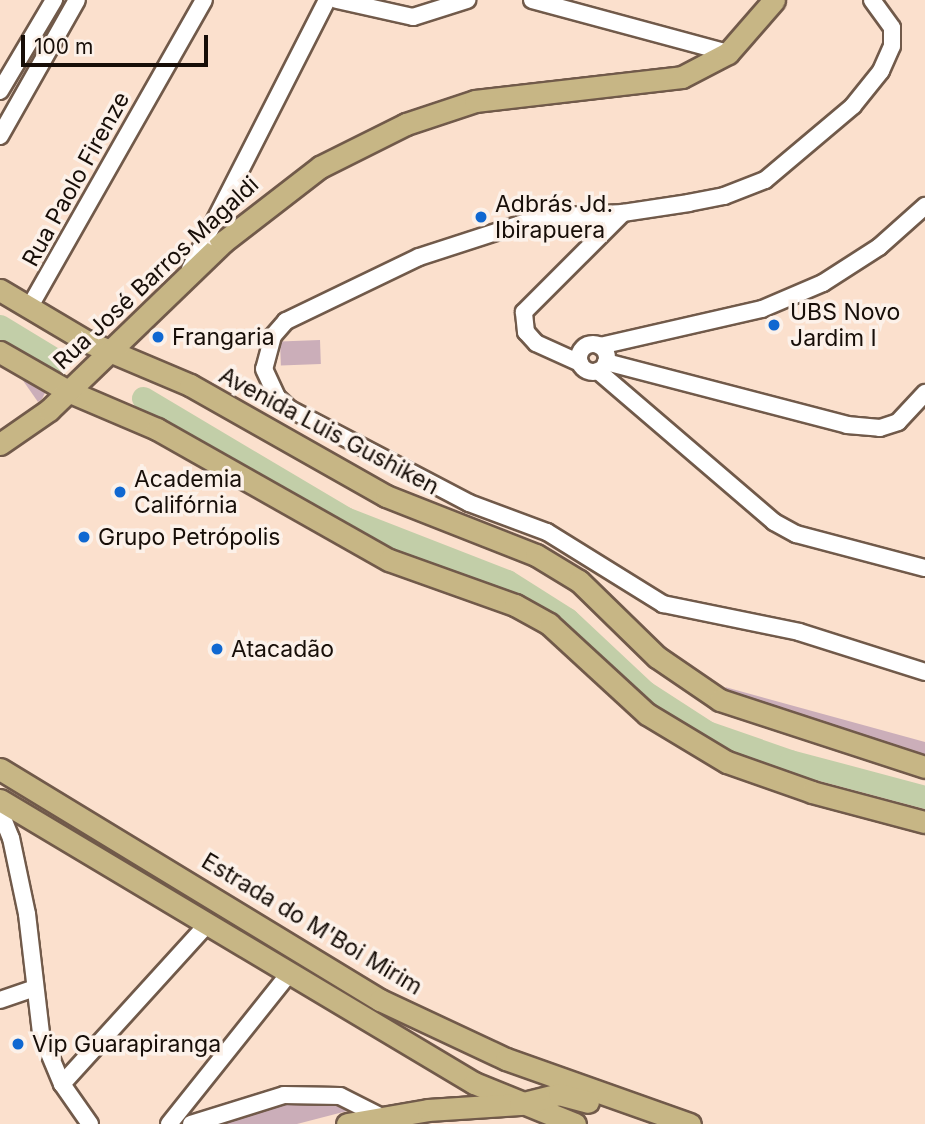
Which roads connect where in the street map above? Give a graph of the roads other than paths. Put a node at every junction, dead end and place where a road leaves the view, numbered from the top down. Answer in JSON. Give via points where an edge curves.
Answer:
{"nodes":[{"id":1,"x":54,"y":0,"type":"edge"},
{"id":2,"x":77,"y":0,"type":"edge"},
{"id":3,"x":204,"y":0,"type":"edge"},
{"id":4,"x":327,"y":0,"type":"edge"},
{"id":5,"x":337,"y":0,"type":"edge"},
{"id":6,"x":467,"y":0,"type":"edge"},
{"id":7,"x":532,"y":0,"type":"edge"},
{"id":8,"x":774,"y":0,"type":"edge"},
{"id":9,"x":872,"y":0,"type":"edge"},
{"id":10,"x":728,"y":53,"type":"junction"},
{"id":11,"x":0,"y":91,"type":"edge"},
{"id":12,"x":0,"y":136,"type":"edge"},
{"id":13,"x":925,"y":206,"type":"edge"},
{"id":14,"x":219,"y":211,"type":"junction"},
{"id":15,"x":622,"y":213,"type":"junction"},
{"id":16,"x":223,"y":242,"type":"junction"},
{"id":17,"x":189,"y":272,"type":"junction"},
{"id":18,"x":0,"y":290,"type":"edge"},
{"id":19,"x":29,"y":308,"type":"junction"},
{"id":20,"x":600,"y":346,"type":"junction"},
{"id":21,"x":106,"y":351,"type":"junction"},
{"id":22,"x":0,"y":352,"type":"edge"},
{"id":23,"x":581,"y":356,"type":"junction"},
{"id":24,"x":602,"y":367,"type":"junction"},
{"id":25,"x":68,"y":391,"type":"junction"},
{"id":26,"x":925,"y":393,"type":"edge"},
{"id":27,"x":0,"y":444,"type":"edge"},
{"id":28,"x":547,"y":532,"type":"junction"},
{"id":29,"x":536,"y":555,"type":"junction"},
{"id":30,"x":925,"y":568,"type":"edge"},
{"id":31,"x":925,"y":672,"type":"edge"},
{"id":32,"x":925,"y":767,"type":"edge"},
{"id":33,"x":0,"y":769,"type":"edge"},
{"id":34,"x":0,"y":800,"type":"edge"},
{"id":35,"x":0,"y":811,"type":"edge"},
{"id":36,"x":925,"y":822,"type":"edge"},
{"id":37,"x":206,"y":926,"type":"junction"},
{"id":38,"x":288,"y":975,"type":"junction"},
{"id":39,"x":35,"y":988,"type":"junction"},
{"id":40,"x":0,"y":1000,"type":"edge"},
{"id":41,"x":474,"y":1083,"type":"junction"},
{"id":42,"x":62,"y":1084,"type":"junction"},
{"id":43,"x":520,"y":1104,"type":"junction"},
{"id":44,"x":471,"y":1108,"type":"junction"},
{"id":45,"x":382,"y":1117,"type":"junction"},
{"id":46,"x":90,"y":1124,"type":"edge"},
{"id":47,"x":169,"y":1124,"type":"edge"},
{"id":48,"x":191,"y":1124,"type":"edge"},
{"id":49,"x":347,"y":1124,"type":"edge"},
{"id":50,"x":569,"y":1124,"type":"edge"},
{"id":51,"x":575,"y":1124,"type":"edge"},
{"id":52,"x":656,"y":1124,"type":"edge"},
{"id":53,"x":690,"y":1124,"type":"edge"}],
"edges":[{"from":1,"to":11,"type":"street"},
{"from":2,"to":12,"type":"street"},
{"from":3,"to":19,"type":"street","name":"Rua Paolo Firenze"},
{"from":4,"to":14,"type":"street"},
{"from":5,"to":6,"type":"street","via":[[413,17]]},
{"from":7,"to":10,"type":"street"},
{"from":8,"to":10,"type":"main road","name":"Rua José Barros Magaldi"},
{"from":9,"to":15,"type":"street","via":[[892,27],[892,46],[881,71],[821,136],[765,180],[724,196]]},
{"from":10,"to":16,"type":"main road","name":"Rua José Barros Magaldi","via":[[682,77],[506,94],[440,110],[320,166]]},
{"from":13,"to":20,"type":"street","via":[[879,247],[811,288],[762,309]]},
{"from":14,"to":16,"type":"street"},
{"from":14,"to":17,"type":"street"},
{"from":15,"to":23,"type":"street","via":[[524,312],[526,332],[543,347]]},
{"from":15,"to":28,"type":"street","via":[[542,217],[418,257],[286,321],[267,351],[267,378],[290,409],[469,503]]},
{"from":16,"to":17,"type":"main road","name":"Rua José Barros Magaldi"},
{"from":17,"to":21,"type":"main road","name":"Rua José Barros Magaldi"},
{"from":18,"to":19,"type":"main road","name":"Avenida Luis Gushiken"},
{"from":19,"to":21,"type":"main road","name":"Avenida Luis Gushiken"},
{"from":20,"to":23,"type":"street"},
{"from":20,"to":24,"type":"street"},
{"from":21,"to":25,"type":"main road","name":"Rua José Barros Magaldi"},
{"from":21,"to":29,"type":"main road","name":"Avenida Luis Gushiken","via":[[190,385],[386,496]]},
{"from":22,"to":25,"type":"main road"},
{"from":23,"to":24,"type":"street","via":[[584,369]]},
{"from":24,"to":26,"type":"street","via":[[628,369],[847,425],[880,428],[898,422]]},
{"from":24,"to":30,"type":"street","via":[[626,396],[774,522],[796,534]]},
{"from":25,"to":27,"type":"main road","name":"Rua José Barros Magaldi"},
{"from":25,"to":36,"type":"main road","via":[[157,429],[389,560],[515,604],[549,624],[647,714],[727,762],[812,792]]},
{"from":28,"to":29,"type":"street"},
{"from":28,"to":31,"type":"street","via":[[663,604],[799,632]]},
{"from":29,"to":32,"type":"main road","name":"Avenida Luis Gushiken","via":[[611,608],[657,657],[720,699]]},
{"from":33,"to":53,"type":"main road","name":"Estrada do M'Boi Mirim","via":[[380,1000],[506,1059]]},
{"from":34,"to":37,"type":"main road"},
{"from":35,"to":39,"type":"street","via":[[11,838],[27,914]]},
{"from":37,"to":38,"type":"main road"},
{"from":37,"to":42,"type":"street"},
{"from":38,"to":41,"type":"main road"},
{"from":38,"to":47,"type":"street"},
{"from":39,"to":40,"type":"street"},
{"from":39,"to":42,"type":"street","via":[[41,1034]]},
{"from":41,"to":43,"type":"main road"},
{"from":41,"to":44,"type":"main road"},
{"from":42,"to":46,"type":"street"},
{"from":43,"to":44,"type":"main road"},
{"from":43,"to":51,"type":"main road"},
{"from":43,"to":52,"type":"main road","via":[[559,1094]]},
{"from":44,"to":45,"type":"main road"},
{"from":44,"to":50,"type":"main road"},
{"from":45,"to":48,"type":"street","via":[[340,1096],[284,1095]]},
{"from":45,"to":49,"type":"main road"}]}
